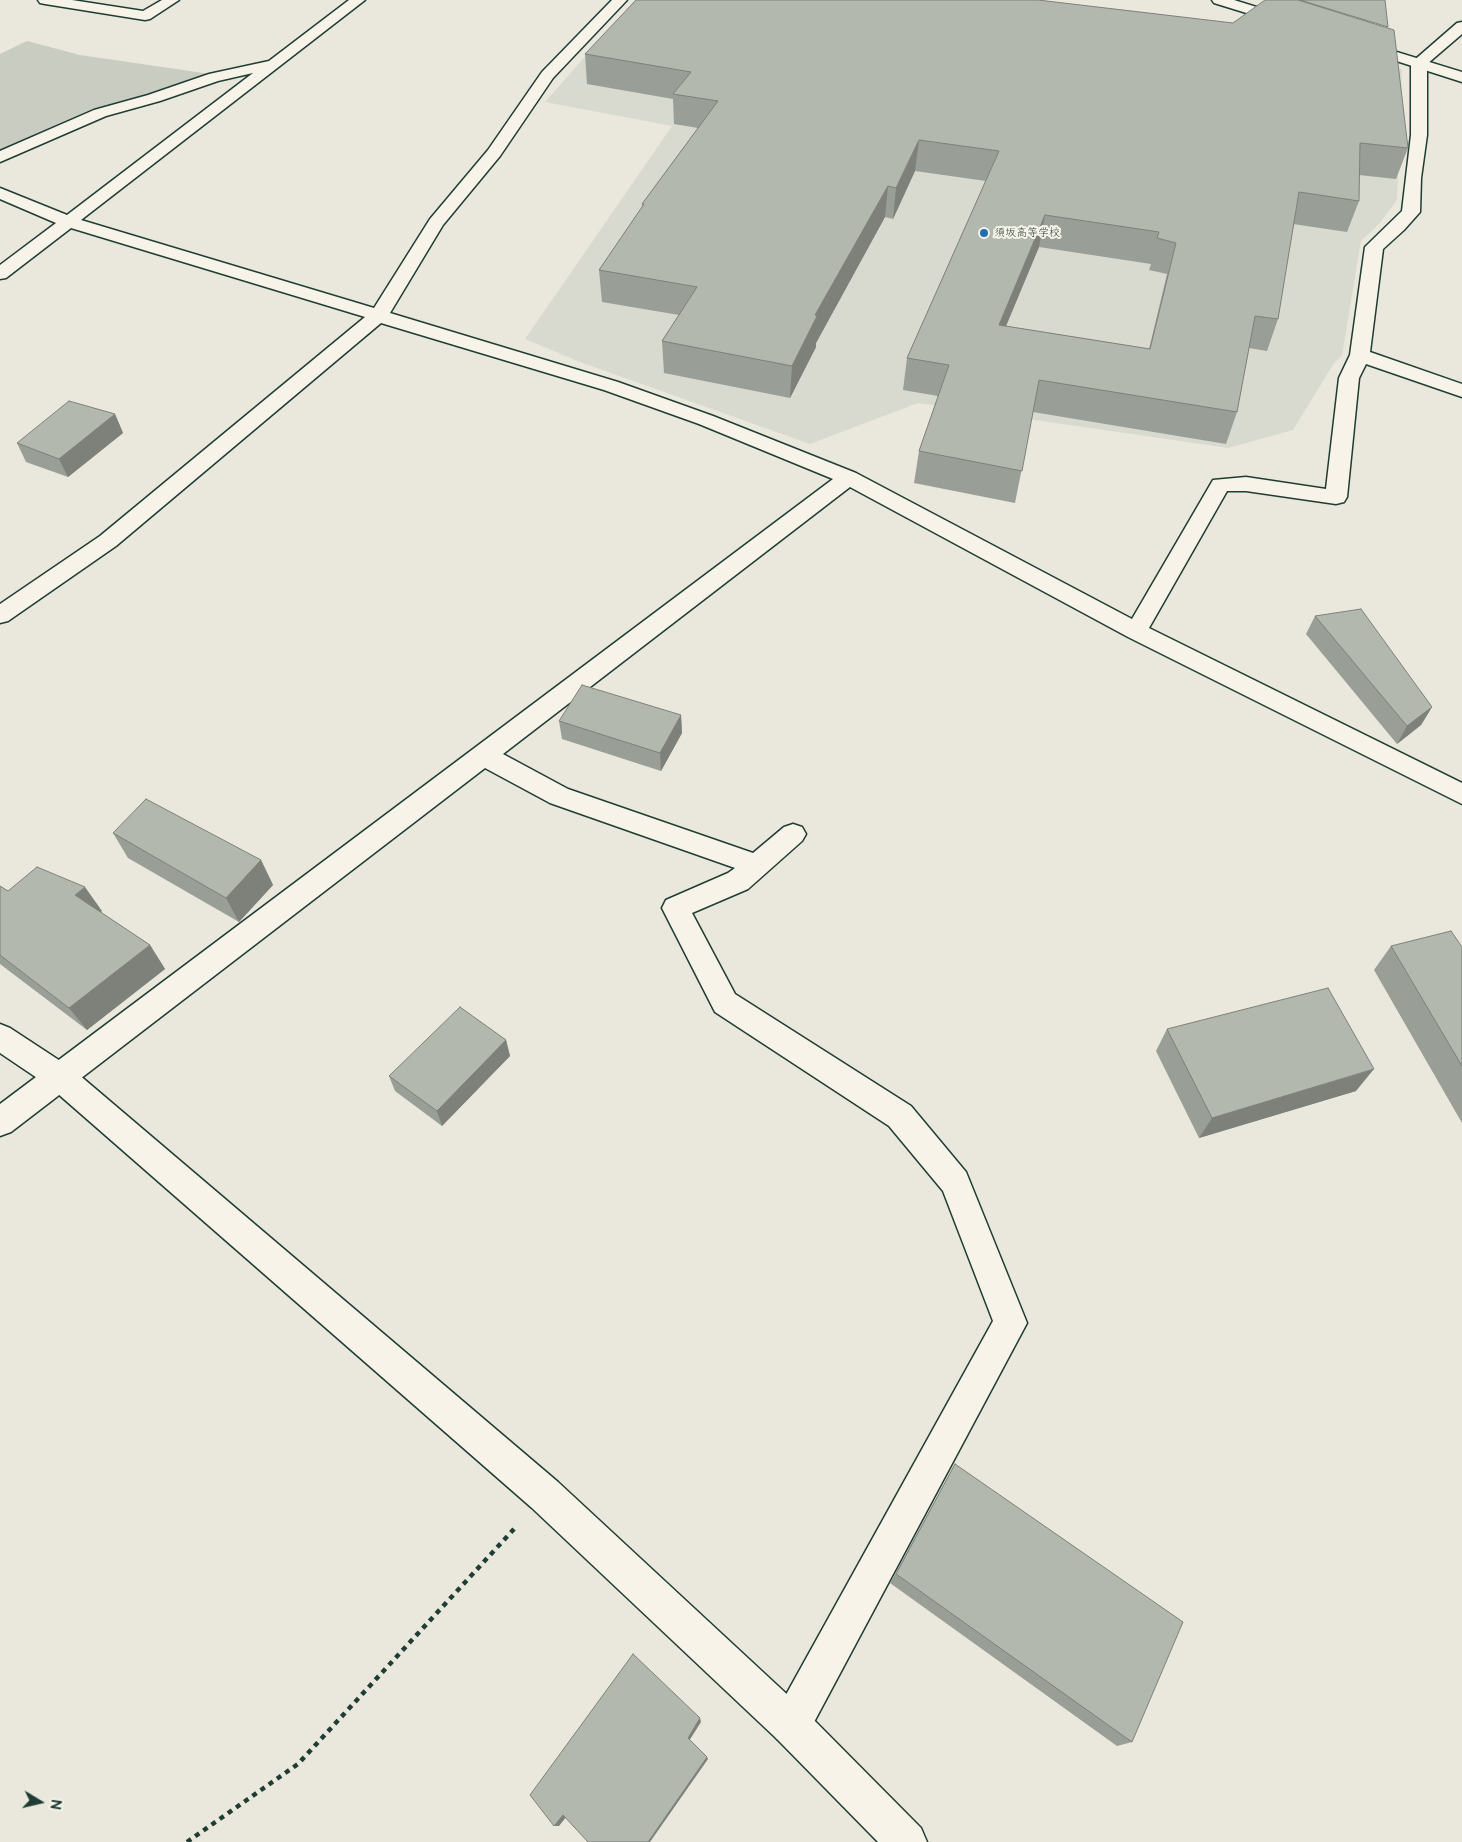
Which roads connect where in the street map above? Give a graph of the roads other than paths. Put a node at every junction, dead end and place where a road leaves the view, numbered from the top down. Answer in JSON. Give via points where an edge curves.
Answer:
{"nodes":[{"id":1,"x":45,"y":0,"type":"edge"},
{"id":2,"x":172,"y":0,"type":"edge"},
{"id":3,"x":357,"y":0,"type":"edge"},
{"id":4,"x":620,"y":0,"type":"edge"},
{"id":5,"x":1219,"y":0,"type":"edge"},
{"id":6,"x":1301,"y":26,"type":"edge"},
{"id":7,"x":1462,"y":26,"type":"edge"},
{"id":8,"x":1346,"y":40,"type":"edge"},
{"id":9,"x":1419,"y":63,"type":"junction"},
{"id":10,"x":275,"y":64,"type":"junction"},
{"id":11,"x":1462,"y":77,"type":"edge"},
{"id":12,"x":0,"y":157,"type":"edge"},
{"id":13,"x":0,"y":193,"type":"edge"},
{"id":14,"x":69,"y":222,"type":"junction"},
{"id":15,"x":0,"y":274,"type":"edge"},
{"id":16,"x":379,"y":315,"type":"junction"},
{"id":17,"x":1360,"y":355,"type":"junction"},
{"id":18,"x":1462,"y":391,"type":"edge"},
{"id":19,"x":849,"y":478,"type":"junction"},
{"id":20,"x":0,"y":615,"type":"edge"},
{"id":21,"x":1136,"y":631,"type":"junction"},
{"id":22,"x":484,"y":756,"type":"junction"},
{"id":23,"x":1462,"y":794,"type":"edge"},
{"id":24,"x":793,"y":834,"type":"dead end"},
{"id":25,"x":757,"y":865,"type":"junction"},
{"id":26,"x":0,"y":1037,"type":"edge"},
{"id":27,"x":60,"y":1077,"type":"junction"},
{"id":28,"x":0,"y":1122,"type":"edge"},
{"id":29,"x":791,"y":1724,"type":"junction"},
{"id":30,"x":907,"y":1842,"type":"edge"}],
"edges":[{"from":1,"to":2,"type":"street","via":[[145,16]]},
{"from":3,"to":10,"type":"street"},
{"from":4,"to":16,"type":"street","via":[[547,75],[494,153],[436,222]]},
{"from":5,"to":6,"type":"street"},
{"from":7,"to":9,"type":"street"},
{"from":8,"to":9,"type":"street"},
{"from":9,"to":11,"type":"street"},
{"from":9,"to":17,"type":"street","via":[[1419,135],[1411,212],[1374,247]]},
{"from":10,"to":12,"type":"street","via":[[214,76],[100,113]]},
{"from":10,"to":14,"type":"street"},
{"from":13,"to":14,"type":"street"},
{"from":14,"to":15,"type":"street"},
{"from":14,"to":16,"type":"street"},
{"from":16,"to":19,"type":"street","via":[[611,386],[706,420]]},
{"from":16,"to":20,"type":"street","via":[[108,540]]},
{"from":17,"to":18,"type":"street"},
{"from":17,"to":21,"type":"street","via":[[1349,378],[1336,497],[1246,484],[1220,485]]},
{"from":19,"to":21,"type":"street"},
{"from":19,"to":22,"type":"street"},
{"from":21,"to":23,"type":"street"},
{"from":22,"to":25,"type":"street","via":[[559,796]]},
{"from":22,"to":27,"type":"street"},
{"from":24,"to":25,"type":"street"},
{"from":25,"to":29,"type":"street","via":[[738,881],[676,908],[725,1003],[900,1116],[955,1182],[1010,1323]]},
{"from":26,"to":27,"type":"street"},
{"from":27,"to":28,"type":"street"},
{"from":27,"to":29,"type":"street","via":[[544,1495]]},
{"from":29,"to":30,"type":"street"}]}
